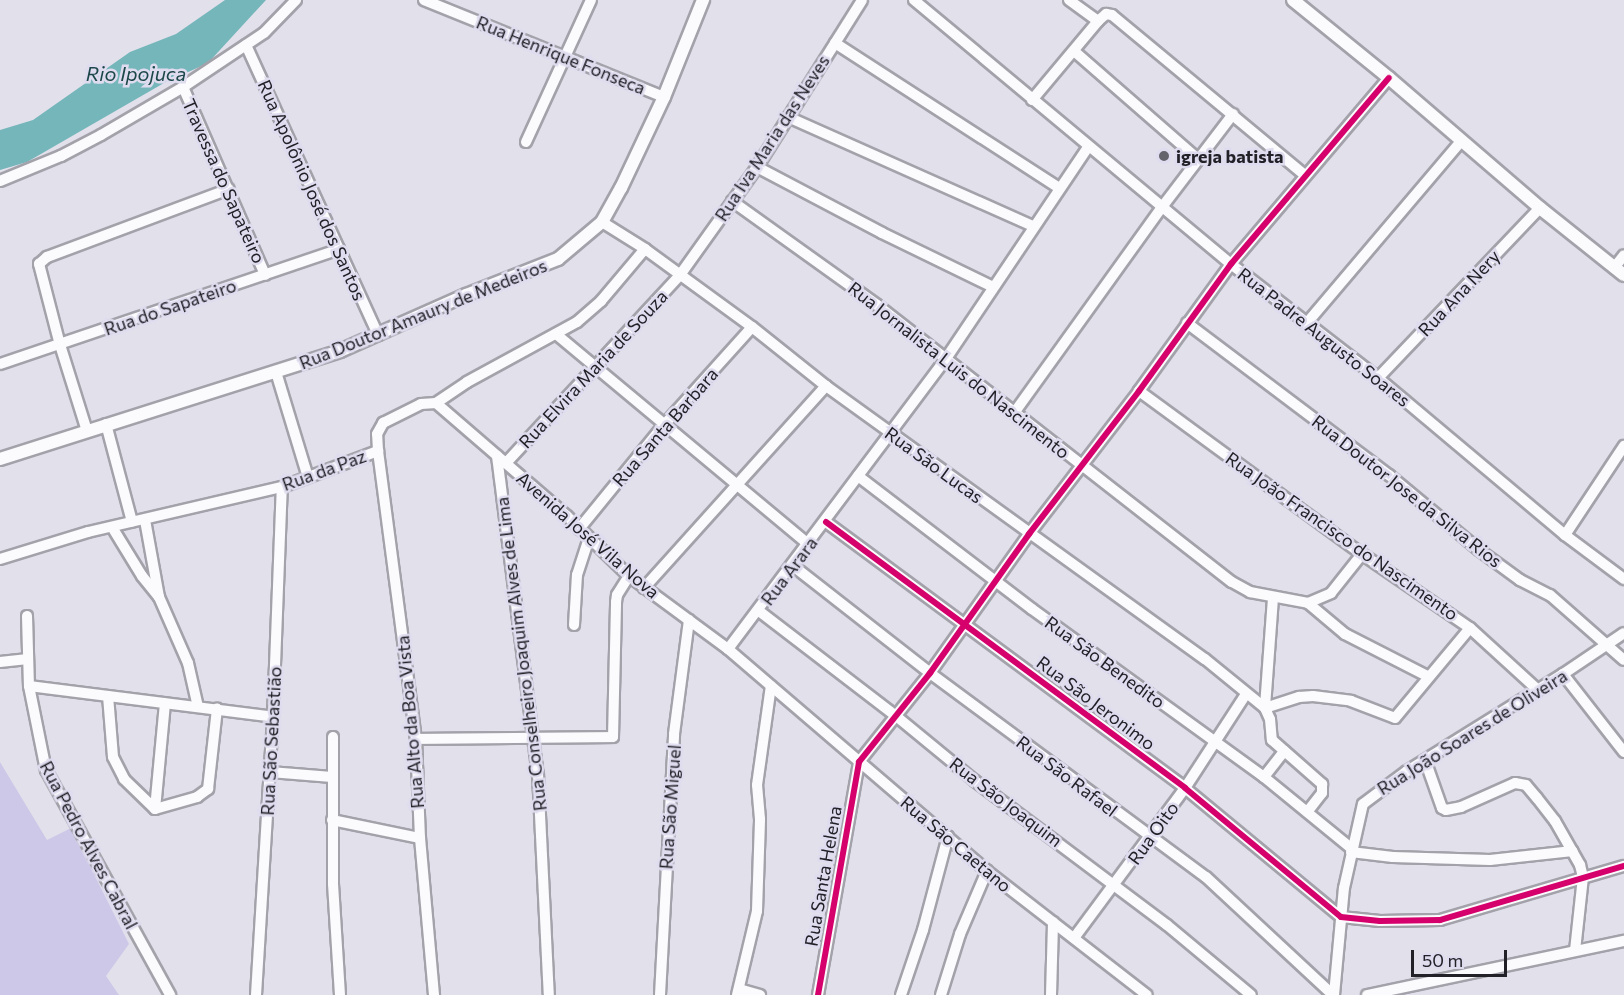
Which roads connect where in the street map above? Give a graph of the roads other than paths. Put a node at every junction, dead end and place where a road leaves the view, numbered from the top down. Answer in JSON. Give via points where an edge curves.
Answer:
{"nodes":[{"id":1,"x":296,"y":0,"type":"edge"},
{"id":2,"x":424,"y":0,"type":"edge"},
{"id":3,"x":591,"y":0,"type":"edge"},
{"id":4,"x":703,"y":0,"type":"edge"},
{"id":5,"x":862,"y":0,"type":"edge"},
{"id":6,"x":914,"y":0,"type":"edge"},
{"id":7,"x":1069,"y":0,"type":"edge"},
{"id":8,"x":1293,"y":0,"type":"edge"},
{"id":9,"x":1098,"y":21,"type":"junction"},
{"id":10,"x":835,"y":43,"type":"junction"},
{"id":11,"x":246,"y":45,"type":"junction"},
{"id":12,"x":1074,"y":51,"type":"junction"},
{"id":13,"x":565,"y":56,"type":"junction"},
{"id":14,"x":1389,"y":78,"type":"junction"},
{"id":15,"x":183,"y":87,"type":"junction"},
{"id":16,"x":664,"y":97,"type":"junction"},
{"id":17,"x":1032,"y":100,"type":"junction"},
{"id":18,"x":1233,"y":114,"type":"junction"},
{"id":19,"x":788,"y":117,"type":"junction"},
{"id":20,"x":1462,"y":140,"type":"junction"},
{"id":21,"x":526,"y":142,"type":"dead end"},
{"id":22,"x":1088,"y":147,"type":"junction"},
{"id":23,"x":1198,"y":159,"type":"junction"},
{"id":24,"x":757,"y":167,"type":"junction"},
{"id":25,"x":1305,"y":175,"type":"junction"},
{"id":26,"x":0,"y":181,"type":"edge"},
{"id":27,"x":1059,"y":188,"type":"junction"},
{"id":28,"x":229,"y":189,"type":"junction"},
{"id":29,"x":732,"y":201,"type":"junction"},
{"id":30,"x":1162,"y":207,"type":"junction"},
{"id":31,"x":1540,"y":208,"type":"junction"},
{"id":32,"x":602,"y":222,"type":"junction"},
{"id":33,"x":1033,"y":226,"type":"junction"},
{"id":34,"x":339,"y":249,"type":"junction"},
{"id":35,"x":645,"y":249,"type":"junction"},
{"id":36,"x":1624,"y":255,"type":"edge"},
{"id":37,"x":1230,"y":264,"type":"junction"},
{"id":38,"x":1619,"y":271,"type":"edge"},
{"id":39,"x":266,"y":275,"type":"junction"},
{"id":40,"x":680,"y":275,"type":"junction"},
{"id":41,"x":993,"y":287,"type":"junction"},
{"id":42,"x":1188,"y":323,"type":"junction"},
{"id":43,"x":1306,"y":324,"type":"junction"},
{"id":44,"x":752,"y":327,"type":"junction"},
{"id":45,"x":556,"y":334,"type":"junction"},
{"id":46,"x":378,"y":335,"type":"junction"},
{"id":47,"x":60,"y":345,"type":"junction"},
{"id":48,"x":945,"y":360,"type":"junction"},
{"id":49,"x":0,"y":364,"type":"edge"},
{"id":50,"x":595,"y":369,"type":"junction"},
{"id":51,"x":276,"y":372,"type":"junction"},
{"id":52,"x":1378,"y":378,"type":"junction"},
{"id":53,"x":826,"y":386,"type":"junction"},
{"id":54,"x":1139,"y":391,"type":"junction"},
{"id":55,"x":436,"y":403,"type":"junction"},
{"id":56,"x":1014,"y":413,"type":"junction"},
{"id":57,"x":106,"y":424,"type":"junction"},
{"id":58,"x":663,"y":426,"type":"junction"},
{"id":59,"x":87,"y":431,"type":"junction"},
{"id":60,"x":889,"y":433,"type":"junction"},
{"id":61,"x":1624,"y":446,"type":"edge"},
{"id":62,"x":378,"y":451,"type":"junction"},
{"id":63,"x":0,"y":459,"type":"edge"},
{"id":64,"x":502,"y":460,"type":"junction"},
{"id":65,"x":1082,"y":466,"type":"junction"},
{"id":66,"x":858,"y":476,"type":"junction"},
{"id":67,"x":308,"y":477,"type":"junction"},
{"id":68,"x":735,"y":486,"type":"junction"},
{"id":69,"x":282,"y":487,"type":"junction"},
{"id":70,"x":145,"y":520,"type":"junction"},
{"id":71,"x":132,"y":522,"type":"junction"},
{"id":72,"x":826,"y":522,"type":"junction"},
{"id":73,"x":112,"y":527,"type":"junction"},
{"id":74,"x":579,"y":529,"type":"junction"},
{"id":75,"x":1029,"y":534,"type":"junction"},
{"id":76,"x":1565,"y":535,"type":"junction"},
{"id":77,"x":589,"y":538,"type":"junction"},
{"id":78,"x":808,"y":544,"type":"junction"},
{"id":79,"x":1362,"y":554,"type":"junction"},
{"id":80,"x":0,"y":559,"type":"edge"},
{"id":81,"x":792,"y":565,"type":"junction"},
{"id":82,"x":629,"y":576,"type":"junction"},
{"id":83,"x":1624,"y":579,"type":"edge"},
{"id":84,"x":996,"y":582,"type":"junction"},
{"id":85,"x":644,"y":588,"type":"junction"},
{"id":86,"x":159,"y":597,"type":"junction"},
{"id":87,"x":1273,"y":598,"type":"junction"},
{"id":88,"x":1308,"y":603,"type":"junction"},
{"id":89,"x":759,"y":611,"type":"junction"},
{"id":90,"x":27,"y":616,"type":"dead end"},
{"id":91,"x":689,"y":621,"type":"junction"},
{"id":92,"x":965,"y":625,"type":"junction"},
{"id":93,"x":574,"y":626,"type":"dead end"},
{"id":94,"x":1470,"y":628,"type":"junction"},
{"id":95,"x":1624,"y":633,"type":"edge"},
{"id":96,"x":1606,"y":644,"type":"junction"},
{"id":97,"x":728,"y":649,"type":"junction"},
{"id":98,"x":28,"y":659,"type":"junction"},
{"id":99,"x":1624,"y":660,"type":"edge"},
{"id":100,"x":0,"y":662,"type":"edge"},
{"id":101,"x":930,"y":673,"type":"junction"},
{"id":102,"x":1563,"y":674,"type":"junction"},
{"id":103,"x":1429,"y":677,"type":"junction"},
{"id":104,"x":29,"y":686,"type":"junction"},
{"id":105,"x":771,"y":686,"type":"junction"},
{"id":106,"x":1538,"y":690,"type":"junction"},
{"id":107,"x":1246,"y":694,"type":"junction"},
{"id":108,"x":108,"y":696,"type":"junction"},
{"id":109,"x":165,"y":703,"type":"junction"},
{"id":110,"x":198,"y":707,"type":"junction"},
{"id":111,"x":1265,"y":708,"type":"junction"},
{"id":112,"x":217,"y":710,"type":"junction"},
{"id":113,"x":896,"y":716,"type":"junction"},
{"id":114,"x":273,"y":717,"type":"junction"},
{"id":115,"x":333,"y":737,"type":"dead end"},
{"id":116,"x":534,"y":738,"type":"junction"},
{"id":117,"x":416,"y":739,"type":"junction"},
{"id":118,"x":1214,"y":742,"type":"junction"},
{"id":119,"x":1284,"y":751,"type":"junction"},
{"id":120,"x":1624,"y":752,"type":"edge"},
{"id":121,"x":1425,"y":760,"type":"junction"},
{"id":122,"x":859,"y":762,"type":"junction"},
{"id":123,"x":270,"y":772,"type":"junction"},
{"id":124,"x":332,"y":777,"type":"junction"},
{"id":125,"x":1264,"y":777,"type":"junction"},
{"id":126,"x":1185,"y":788,"type":"junction"},
{"id":127,"x":155,"y":809,"type":"junction"},
{"id":128,"x":1307,"y":812,"type":"junction"},
{"id":129,"x":332,"y":820,"type":"junction"},
{"id":130,"x":948,"y":836,"type":"junction"},
{"id":131,"x":420,"y":838,"type":"junction"},
{"id":132,"x":1149,"y":838,"type":"junction"},
{"id":133,"x":1351,"y":850,"type":"junction"},
{"id":134,"x":1573,"y":851,"type":"junction"},
{"id":135,"x":1624,"y":866,"type":"edge"},
{"id":136,"x":987,"y":871,"type":"junction"},
{"id":137,"x":1583,"y":877,"type":"junction"},
{"id":138,"x":1115,"y":884,"type":"junction"},
{"id":139,"x":1341,"y":917,"type":"junction"},
{"id":140,"x":1053,"y":922,"type":"junction"},
{"id":141,"x":1074,"y":938,"type":"junction"},
{"id":142,"x":1624,"y":941,"type":"edge"},
{"id":143,"x":1575,"y":951,"type":"junction"},
{"id":144,"x":738,"y":992,"type":"edge"},
{"id":145,"x":1387,"y":994,"type":"edge"},
{"id":146,"x":170,"y":995,"type":"edge"},
{"id":147,"x":256,"y":995,"type":"edge"},
{"id":148,"x":340,"y":995,"type":"edge"},
{"id":149,"x":434,"y":995,"type":"edge"},
{"id":150,"x":549,"y":995,"type":"edge"},
{"id":151,"x":660,"y":995,"type":"edge"},
{"id":152,"x":760,"y":995,"type":"edge"},
{"id":153,"x":818,"y":995,"type":"edge"},
{"id":154,"x":901,"y":995,"type":"edge"},
{"id":155,"x":941,"y":995,"type":"edge"},
{"id":156,"x":1051,"y":995,"type":"edge"},
{"id":157,"x":1147,"y":995,"type":"edge"},
{"id":158,"x":1251,"y":995,"type":"edge"},
{"id":159,"x":1334,"y":995,"type":"edge"},
{"id":160,"x":1367,"y":995,"type":"edge"}],
"edges":[{"from":1,"to":11,"type":"street","via":[[264,33]]},
{"from":2,"to":13,"type":"street","name":"Rua Henrique Fonseca"},
{"from":3,"to":13,"type":"street"},
{"from":4,"to":16,"type":"street","name":"Rua Doutor Amaury de Medeiros"},
{"from":5,"to":10,"type":"street","name":"Rua Iva Maria das Neves"},
{"from":6,"to":17,"type":"street","name":"Rua Padre Augusto Soares"},
{"from":7,"to":9,"type":"street"},
{"from":8,"to":14,"type":"street"},
{"from":9,"to":12,"type":"street"},
{"from":9,"to":18,"type":"street","via":[[1112,15]]},
{"from":10,"to":19,"type":"street","name":"Rua Iva Maria das Neves"},
{"from":10,"to":27,"type":"street"},
{"from":11,"to":15,"type":"street"},
{"from":11,"to":34,"type":"street","name":"Rua Apolônio José dos Santos"},
{"from":12,"to":17,"type":"street"},
{"from":12,"to":23,"type":"street"},
{"from":13,"to":16,"type":"street","name":"Rua Henrique Fonseca"},
{"from":13,"to":21,"type":"street"},
{"from":14,"to":20,"type":"street"},
{"from":14,"to":25,"type":"street"},
{"from":15,"to":26,"type":"street","via":[[61,156]]},
{"from":15,"to":28,"type":"street","name":"Travessa do Sapateiro"},
{"from":16,"to":32,"type":"street","name":"Rua Doutor Amaury de Medeiros"},
{"from":17,"to":22,"type":"street","name":"Rua Padre Augusto Soares"},
{"from":18,"to":23,"type":"street"},
{"from":18,"to":25,"type":"street"},
{"from":19,"to":24,"type":"street","name":"Rua Iva Maria das Neves"},
{"from":19,"to":33,"type":"street"},
{"from":20,"to":31,"type":"street"},
{"from":20,"to":43,"type":"street"},
{"from":22,"to":27,"type":"street","name":"Rua Arara"},
{"from":22,"to":30,"type":"street","name":"Rua Padre Augusto Soares"},
{"from":23,"to":30,"type":"street"},
{"from":24,"to":29,"type":"street","name":"Rua Iva Maria das Neves"},
{"from":24,"to":41,"type":"street"},
{"from":25,"to":37,"type":"street"},
{"from":27,"to":33,"type":"street","name":"Rua Arara"},
{"from":28,"to":39,"type":"street","name":"Travessa do Sapateiro"},
{"from":28,"to":47,"type":"street","via":[[47,257],[39,267]]},
{"from":29,"to":40,"type":"street","name":"Rua Iva Maria das Neves"},
{"from":29,"to":48,"type":"street","name":"Rua Jornalista Luis do Nascimento","via":[[877,305]]},
{"from":30,"to":37,"type":"street","name":"Rua Padre Augusto Soares"},
{"from":30,"to":56,"type":"street"},
{"from":31,"to":38,"type":"street"},
{"from":31,"to":52,"type":"street","name":"Rua Ana Nery"},
{"from":32,"to":35,"type":"street","name":"Rua São Lucas"},
{"from":32,"to":46,"type":"street","name":"Rua Doutor Amaury de Medeiros","via":[[558,259]]},
{"from":33,"to":41,"type":"street","name":"Rua Arara"},
{"from":34,"to":39,"type":"street","name":"Rua do Sapateiro"},
{"from":34,"to":46,"type":"street","name":"Rua Apolônio José dos Santos"},
{"from":35,"to":40,"type":"street","name":"Rua São Lucas"},
{"from":35,"to":45,"type":"street","name":"Rua da Paz","via":[[596,306]]},
{"from":36,"to":38,"type":"street"},
{"from":37,"to":42,"type":"street"},
{"from":37,"to":43,"type":"street","name":"Rua Padre Augusto Soares"},
{"from":39,"to":47,"type":"street","name":"Rua do Sapateiro"},
{"from":40,"to":44,"type":"street","name":"Rua São Lucas"},
{"from":40,"to":50,"type":"street","name":"Rua Elvira Maria de Souza"},
{"from":41,"to":48,"type":"street","name":"Rua Arara"},
{"from":42,"to":54,"type":"street"},
{"from":42,"to":96,"type":"street","name":"Rua Doutor Jose da Silva Rios","via":[[1389,475],[1479,550],[1520,580],[1550,595]]},
{"from":43,"to":52,"type":"street","name":"Rua Padre Augusto Soares"},
{"from":44,"to":53,"type":"street","name":"Rua São Lucas"},
{"from":44,"to":58,"type":"street","name":"Rua Santa Barbara"},
{"from":45,"to":50,"type":"street"},
{"from":45,"to":55,"type":"street","name":"Rua da Paz","via":[[466,382]]},
{"from":46,"to":51,"type":"street","name":"Rua Doutor Amaury de Medeiros"},
{"from":47,"to":49,"type":"street","name":"Rua do Sapateiro"},
{"from":47,"to":59,"type":"street"},
{"from":48,"to":56,"type":"street","name":"Rua Jornalista Luis do Nascimento"},
{"from":48,"to":60,"type":"street","name":"Rua Arara"},
{"from":50,"to":58,"type":"street"},
{"from":50,"to":64,"type":"street","name":"Rua Elvira Maria de Souza"},
{"from":51,"to":57,"type":"street","name":"Rua Doutor Amaury de Medeiros"},
{"from":51,"to":67,"type":"street"},
{"from":52,"to":76,"type":"street","name":"Rua Padre Augusto Soares"},
{"from":53,"to":60,"type":"street","name":"Rua São Lucas"},
{"from":53,"to":68,"type":"street"},
{"from":54,"to":65,"type":"street"},
{"from":54,"to":79,"type":"street","name":"Rua João Francisco do Nascimento"},
{"from":55,"to":62,"type":"street","name":"Rua da Paz","via":[[420,404],[383,423],[377,434]]},
{"from":55,"to":64,"type":"street","name":"Avenida José Vila Nova"},
{"from":56,"to":65,"type":"street","name":"Rua Jornalista Luis do Nascimento"},
{"from":57,"to":59,"type":"street","name":"Rua Doutor Amaury de Medeiros"},
{"from":57,"to":71,"type":"street"},
{"from":58,"to":68,"type":"street"},
{"from":58,"to":74,"type":"street","name":"Rua Santa Barbara"},
{"from":59,"to":63,"type":"street","name":"Rua Doutor Amaury de Medeiros"},
{"from":60,"to":66,"type":"street","name":"Rua Arara"},
{"from":60,"to":75,"type":"street","name":"Rua São Lucas"},
{"from":61,"to":76,"type":"street"},
{"from":62,"to":67,"type":"street","name":"Rua da Paz"},
{"from":62,"to":117,"type":"street","name":"Rua Alto da Boa Vista"},
{"from":64,"to":74,"type":"street","name":"Avenida José Vila Nova"},
{"from":64,"to":116,"type":"street","name":"Rua Conselheiro Joaquim Alves de Lima"},
{"from":65,"to":75,"type":"street"},
{"from":65,"to":87,"type":"street","name":"Rua Jornalista Luis do Nascimento","via":[[1232,582]]},
{"from":66,"to":72,"type":"street","name":"Rua Arara"},
{"from":66,"to":84,"type":"street","name":"Rua São Benedito"},
{"from":67,"to":69,"type":"street","name":"Rua da Paz"},
{"from":68,"to":78,"type":"street"},
{"from":68,"to":85,"type":"street"},
{"from":69,"to":70,"type":"street","name":"Rua da Paz"},
{"from":69,"to":114,"type":"street","name":"Rua São Sebastião"},
{"from":70,"to":71,"type":"street","name":"Rua da Paz"},
{"from":70,"to":86,"type":"street"},
{"from":71,"to":73,"type":"street","name":"Rua da Paz"},
{"from":72,"to":78,"type":"street","name":"Rua Arara"},
{"from":72,"to":92,"type":"street","name":"Rua São Jeronimo"},
{"from":73,"to":80,"type":"street","name":"Rua da Paz"},
{"from":73,"to":86,"type":"street"},
{"from":74,"to":77,"type":"street","name":"Avenida José Vila Nova"},
{"from":75,"to":84,"type":"street"},
{"from":75,"to":107,"type":"street","name":"Rua São Lucas","via":[[1205,659]]},
{"from":76,"to":83,"type":"street","name":"Rua Padre Augusto Soares"},
{"from":77,"to":82,"type":"street","name":"Avenida José Vila Nova"},
{"from":77,"to":93,"type":"street","via":[[577,575]]},
{"from":78,"to":81,"type":"street","name":"Rua Arara"},
{"from":79,"to":88,"type":"street","via":[[1337,587]]},
{"from":79,"to":94,"type":"street","name":"Rua João Francisco do Nascimento"},
{"from":81,"to":89,"type":"street","name":"Rua Arara"},
{"from":81,"to":101,"type":"street","name":"Rua São Rafael"},
{"from":82,"to":85,"type":"street","name":"Avenida José Vila Nova"},
{"from":82,"to":116,"type":"street","via":[[616,602],[613,737]]},
{"from":84,"to":92,"type":"street"},
{"from":84,"to":118,"type":"street","name":"Rua São Benedito"},
{"from":85,"to":91,"type":"street","name":"Avenida José Vila Nova"},
{"from":86,"to":110,"type":"street","via":[[188,663]]},
{"from":87,"to":88,"type":"street","name":"Rua Jornalista Luis do Nascimento"},
{"from":87,"to":111,"type":"street"},
{"from":88,"to":103,"type":"street","via":[[1345,634]]},
{"from":89,"to":97,"type":"street","name":"Rua Arara"},
{"from":89,"to":113,"type":"street","name":"Rua São Joaquim"},
{"from":90,"to":98,"type":"street","name":"Rua Pedro Alves Cabral"},
{"from":91,"to":97,"type":"street","name":"Avenida José Vila Nova"},
{"from":91,"to":151,"type":"street","name":"Rua São Miguel","via":[[674,734]]},
{"from":92,"to":101,"type":"street"},
{"from":92,"to":126,"type":"street","name":"Rua São Jeronimo"},
{"from":94,"to":103,"type":"street"},
{"from":94,"to":106,"type":"street","name":"Rua João Francisco do Nascimento"},
{"from":95,"to":96,"type":"street","name":"Rua João Soares de Oliveira"},
{"from":96,"to":99,"type":"street","name":"Rua Doutor Jose da Silva Rios"},
{"from":96,"to":102,"type":"street","name":"Rua João Soares de Oliveira"},
{"from":97,"to":105,"type":"street","name":"Avenida José Vila Nova"},
{"from":98,"to":100,"type":"street"},
{"from":98,"to":104,"type":"street","name":"Rua Pedro Alves Cabral"},
{"from":101,"to":113,"type":"street"},
{"from":101,"to":132,"type":"street","name":"Rua São Rafael"},
{"from":102,"to":106,"type":"street","name":"Rua João Soares de Oliveira"},
{"from":102,"to":120,"type":"street"},
{"from":103,"to":111,"type":"street","via":[[1395,718],[1351,701],[1313,696]]},
{"from":104,"to":108,"type":"street"},
{"from":104,"to":146,"type":"street","name":"Rua Pedro Alves Cabral","via":[[41,756],[50,781]]},
{"from":105,"to":122,"type":"street","name":"Rua São Caetano"},
{"from":105,"to":144,"type":"street","via":[[757,784],[757,911]]},
{"from":106,"to":121,"type":"street","name":"Rua João Soares de Oliveira"},
{"from":107,"to":111,"type":"street","name":"Rua São Lucas"},
{"from":107,"to":118,"type":"street","name":"Rua Oito"},
{"from":108,"to":109,"type":"street"},
{"from":108,"to":127,"type":"street","via":[[113,758],[123,779]]},
{"from":109,"to":110,"type":"street"},
{"from":109,"to":127,"type":"street"},
{"from":110,"to":112,"type":"street"},
{"from":111,"to":119,"type":"street","via":[[1272,740]]},
{"from":112,"to":114,"type":"street"},
{"from":112,"to":127,"type":"street","via":[[210,784],[197,797]]},
{"from":113,"to":122,"type":"street"},
{"from":113,"to":138,"type":"street","name":"Rua São Joaquim","via":[[975,781]]},
{"from":114,"to":123,"type":"street","name":"Rua São Sebastião"},
{"from":115,"to":124,"type":"street"},
{"from":116,"to":117,"type":"street"},
{"from":116,"to":150,"type":"street","name":"Rua Conselheiro Joaquim Alves de Lima"},
{"from":117,"to":131,"type":"street","name":"Rua Alto da Boa Vista"},
{"from":118,"to":125,"type":"street","name":"Rua São Benedito"},
{"from":118,"to":126,"type":"street","name":"Rua Oito"},
{"from":119,"to":125,"type":"street"},
{"from":119,"to":128,"type":"street","via":[[1322,784],[1322,793]]},
{"from":121,"to":133,"type":"street","name":"Rua João Soares de Oliveira","via":[[1363,804]]},
{"from":121,"to":134,"type":"street","via":[[1442,808],[1453,810],[1515,783],[1523,784],[1555,821]]},
{"from":122,"to":130,"type":"street","name":"Rua São Caetano"},
{"from":122,"to":153,"type":"street","name":"Rua Santa Helena"},
{"from":123,"to":124,"type":"street"},
{"from":123,"to":147,"type":"street","name":"Rua São Sebastião"},
{"from":124,"to":129,"type":"street"},
{"from":125,"to":128,"type":"street","name":"Rua São Benedito"},
{"from":126,"to":132,"type":"street","name":"Rua Oito"},
{"from":126,"to":139,"type":"street","name":"Rua São Jeronimo"},
{"from":128,"to":133,"type":"street","name":"Rua São Benedito"},
{"from":129,"to":131,"type":"street"},
{"from":129,"to":148,"type":"street"},
{"from":130,"to":136,"type":"street","name":"Rua São Caetano"},
{"from":130,"to":154,"type":"street"},
{"from":131,"to":149,"type":"street","name":"Rua Alto da Boa Vista"},
{"from":132,"to":138,"type":"street","name":"Rua Oito"},
{"from":132,"to":159,"type":"street","name":"Rua São Rafael","via":[[1206,877]]},
{"from":133,"to":134,"type":"street","via":[[1393,857],[1490,860]]},
{"from":133,"to":139,"type":"street","name":"Rua João Soares de Oliveira"},
{"from":134,"to":137,"type":"street"},
{"from":135,"to":137,"type":"street"},
{"from":136,"to":140,"type":"street","name":"Rua São Caetano"},
{"from":136,"to":155,"type":"street","via":[[960,934]]},
{"from":137,"to":139,"type":"street","via":[[1440,920]]},
{"from":137,"to":143,"type":"street"},
{"from":138,"to":141,"type":"street","name":"Rua Oito"},
{"from":138,"to":158,"type":"street","name":"Rua São Joaquim"},
{"from":139,"to":159,"type":"street","name":"Rua João Soares de Oliveira"},
{"from":140,"to":141,"type":"street","name":"Rua São Caetano"},
{"from":140,"to":156,"type":"street"},
{"from":141,"to":157,"type":"street","name":"Rua São Caetano"},
{"from":142,"to":143,"type":"street"},
{"from":143,"to":145,"type":"street"},
{"from":144,"to":152,"type":"street"},
{"from":145,"to":160,"type":"street"}]}
